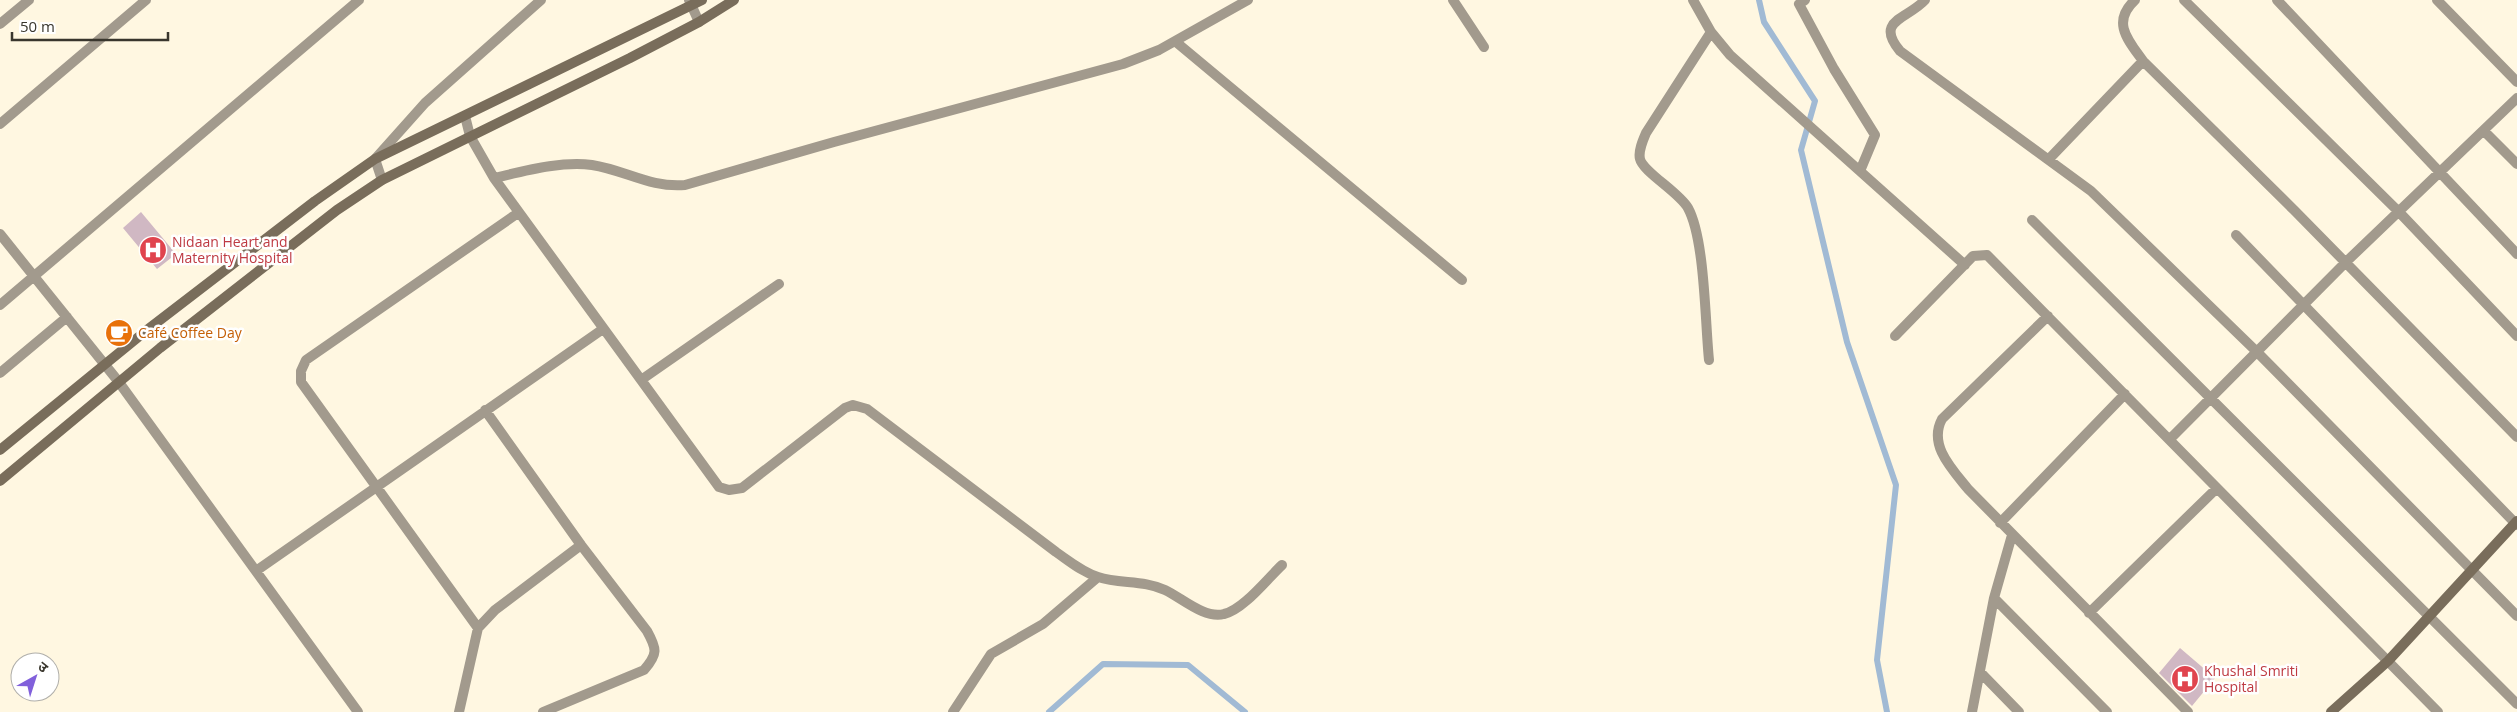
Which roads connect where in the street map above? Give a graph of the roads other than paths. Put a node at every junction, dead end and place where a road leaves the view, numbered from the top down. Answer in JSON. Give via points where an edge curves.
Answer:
{"nodes":[{"id":1,"x":29,"y":0,"type":"edge"},
{"id":2,"x":146,"y":0,"type":"edge"},
{"id":3,"x":358,"y":0,"type":"edge"},
{"id":4,"x":541,"y":0,"type":"edge"},
{"id":5,"x":734,"y":0,"type":"edge"},
{"id":6,"x":1248,"y":0,"type":"edge"},
{"id":7,"x":1453,"y":0,"type":"edge"},
{"id":8,"x":1693,"y":0,"type":"edge"},
{"id":9,"x":1805,"y":0,"type":"edge"},
{"id":10,"x":1925,"y":0,"type":"edge"},
{"id":11,"x":2135,"y":0,"type":"edge"},
{"id":12,"x":2184,"y":0,"type":"edge"},
{"id":13,"x":2277,"y":0,"type":"edge"},
{"id":14,"x":2437,"y":0,"type":"edge"},
{"id":15,"x":694,"y":2,"type":"edge"},
{"id":16,"x":699,"y":22,"type":"junction"},
{"id":17,"x":0,"y":24,"type":"edge"},
{"id":18,"x":1711,"y":32,"type":"junction"},
{"id":19,"x":1176,"y":42,"type":"junction"},
{"id":20,"x":1484,"y":47,"type":"dead end"},
{"id":21,"x":2143,"y":61,"type":"junction"},
{"id":22,"x":2517,"y":82,"type":"edge"},
{"id":23,"x":2517,"y":98,"type":"edge"},
{"id":24,"x":465,"y":116,"type":"junction"},
{"id":25,"x":0,"y":124,"type":"edge"},
{"id":26,"x":2484,"y":131,"type":"junction"},
{"id":27,"x":470,"y":136,"type":"junction"},
{"id":28,"x":376,"y":159,"type":"junction"},
{"id":29,"x":2049,"y":159,"type":"junction"},
{"id":30,"x":2517,"y":164,"type":"edge"},
{"id":31,"x":1860,"y":171,"type":"junction"},
{"id":32,"x":2440,"y":174,"type":"junction"},
{"id":33,"x":494,"y":178,"type":"junction"},
{"id":34,"x":382,"y":180,"type":"junction"},
{"id":35,"x":2399,"y":212,"type":"junction"},
{"id":36,"x":518,"y":213,"type":"junction"},
{"id":37,"x":2032,"y":220,"type":"dead end"},
{"id":38,"x":0,"y":234,"type":"edge"},
{"id":39,"x":2236,"y":235,"type":"dead end"},
{"id":40,"x":2517,"y":254,"type":"edge"},
{"id":41,"x":2346,"y":262,"type":"junction"},
{"id":42,"x":1965,"y":265,"type":"junction"},
{"id":43,"x":34,"y":277,"type":"junction"},
{"id":44,"x":1462,"y":280,"type":"dead end"},
{"id":45,"x":779,"y":284,"type":"dead end"},
{"id":46,"x":0,"y":305,"type":"edge"},
{"id":47,"x":2304,"y":305,"type":"junction"},
{"id":48,"x":2048,"y":316,"type":"junction"},
{"id":49,"x":67,"y":317,"type":"junction"},
{"id":50,"x":603,"y":329,"type":"junction"},
{"id":51,"x":1894,"y":336,"type":"dead end"},
{"id":52,"x":2517,"y":336,"type":"edge"},
{"id":53,"x":2257,"y":352,"type":"junction"},
{"id":54,"x":1709,"y":360,"type":"dead end"},
{"id":55,"x":105,"y":365,"type":"junction"},
{"id":56,"x":0,"y":373,"type":"edge"},
{"id":57,"x":641,"y":380,"type":"junction"},
{"id":58,"x":118,"y":381,"type":"junction"},
{"id":59,"x":2125,"y":394,"type":"junction"},
{"id":60,"x":2210,"y":398,"type":"junction"},
{"id":61,"x":486,"y":410,"type":"junction"},
{"id":62,"x":2517,"y":437,"type":"edge"},
{"id":63,"x":2170,"y":440,"type":"junction"},
{"id":64,"x":0,"y":450,"type":"edge"},
{"id":65,"x":0,"y":481,"type":"edge"},
{"id":66,"x":376,"y":486,"type":"junction"},
{"id":67,"x":2216,"y":490,"type":"junction"},
{"id":68,"x":2000,"y":523,"type":"junction"},
{"id":69,"x":2516,"y":523,"type":"edge"},
{"id":70,"x":2012,"y":535,"type":"junction"},
{"id":71,"x":581,"y":545,"type":"junction"},
{"id":72,"x":1282,"y":565,"type":"dead end"},
{"id":73,"x":2470,"y":570,"type":"junction"},
{"id":74,"x":256,"y":571,"type":"junction"},
{"id":75,"x":1098,"y":578,"type":"junction"},
{"id":76,"x":1994,"y":598,"type":"junction"},
{"id":77,"x":2089,"y":613,"type":"junction"},
{"id":78,"x":2429,"y":615,"type":"junction"},
{"id":79,"x":2517,"y":616,"type":"edge"},
{"id":80,"x":478,"y":628,"type":"junction"},
{"id":81,"x":2388,"y":661,"type":"junction"},
{"id":82,"x":1981,"y":673,"type":"junction"},
{"id":83,"x":2517,"y":704,"type":"edge"},
{"id":84,"x":358,"y":712,"type":"edge"},
{"id":85,"x":459,"y":712,"type":"edge"},
{"id":86,"x":544,"y":712,"type":"edge"},
{"id":87,"x":953,"y":712,"type":"edge"},
{"id":88,"x":1972,"y":712,"type":"edge"},
{"id":89,"x":2019,"y":712,"type":"edge"},
{"id":90,"x":2106,"y":712,"type":"edge"},
{"id":91,"x":2188,"y":712,"type":"edge"},
{"id":92,"x":2331,"y":712,"type":"edge"},
{"id":93,"x":2438,"y":712,"type":"edge"}],
"edges":[{"from":1,"to":17,"type":"street"},
{"from":2,"to":25,"type":"street"},
{"from":3,"to":43,"type":"street"},
{"from":4,"to":28,"type":"street","via":[[424,104]]},
{"from":5,"to":16,"type":"main road"},
{"from":6,"to":19,"type":"street"},
{"from":7,"to":20,"type":"street"},
{"from":8,"to":18,"type":"street"},
{"from":9,"to":31,"type":"street","via":[[1799,4],[1874,135]]},
{"from":10,"to":29,"type":"street","via":[[1894,22],[1890,32],[1892,41],[1915,62]]},
{"from":11,"to":21,"type":"street","via":[[2126,8],[2122,21],[2125,36]]},
{"from":12,"to":35,"type":"street"},
{"from":13,"to":32,"type":"street"},
{"from":14,"to":22,"type":"street"},
{"from":15,"to":16,"type":"street"},
{"from":15,"to":24,"type":"main road"},
{"from":16,"to":27,"type":"main road"},
{"from":18,"to":31,"type":"street","via":[[1730,55]]},
{"from":18,"to":54,"type":"street","via":[[1646,133],[1640,159],[1677,194],[1695,223]]},
{"from":19,"to":33,"type":"street","via":[[1123,64],[685,185],[667,187],[591,165],[565,165]]},
{"from":19,"to":44,"type":"street"},
{"from":21,"to":29,"type":"street"},
{"from":21,"to":41,"type":"street"},
{"from":23,"to":26,"type":"street"},
{"from":24,"to":27,"type":"street"},
{"from":24,"to":28,"type":"main road"},
{"from":26,"to":30,"type":"street"},
{"from":26,"to":32,"type":"street"},
{"from":27,"to":33,"type":"street"},
{"from":27,"to":34,"type":"main road"},
{"from":28,"to":34,"type":"street"},
{"from":28,"to":55,"type":"main road","via":[[300,213]]},
{"from":29,"to":53,"type":"street","via":[[2091,191]]},
{"from":31,"to":42,"type":"street"},
{"from":32,"to":35,"type":"street"},
{"from":32,"to":40,"type":"street"},
{"from":33,"to":36,"type":"street"},
{"from":34,"to":58,"type":"main road","via":[[337,210]]},
{"from":35,"to":41,"type":"street"},
{"from":35,"to":52,"type":"street"},
{"from":36,"to":50,"type":"street"},
{"from":36,"to":66,"type":"street","via":[[306,360],[301,382]]},
{"from":37,"to":60,"type":"street"},
{"from":38,"to":43,"type":"street"},
{"from":39,"to":47,"type":"street"},
{"from":41,"to":47,"type":"street"},
{"from":41,"to":62,"type":"street"},
{"from":42,"to":48,"type":"street","via":[[1973,256],[1987,255]]},
{"from":42,"to":51,"type":"street"},
{"from":43,"to":46,"type":"street"},
{"from":43,"to":49,"type":"street"},
{"from":45,"to":57,"type":"street"},
{"from":47,"to":53,"type":"street"},
{"from":47,"to":69,"type":"street"},
{"from":48,"to":59,"type":"street"},
{"from":48,"to":68,"type":"street","via":[[1942,418],[1937,429],[1938,441],[1948,463]]},
{"from":49,"to":55,"type":"street"},
{"from":49,"to":56,"type":"street"},
{"from":50,"to":57,"type":"street"},
{"from":50,"to":61,"type":"street"},
{"from":53,"to":60,"type":"street"},
{"from":53,"to":73,"type":"street"},
{"from":55,"to":58,"type":"street"},
{"from":55,"to":64,"type":"main road"},
{"from":57,"to":75,"type":"street","via":[[719,486],[729,490],[742,488],[845,408],[853,405],[867,408],[1056,552]]},
{"from":58,"to":65,"type":"main road"},
{"from":58,"to":74,"type":"street"},
{"from":59,"to":63,"type":"street"},
{"from":59,"to":68,"type":"street"},
{"from":60,"to":63,"type":"street"},
{"from":60,"to":78,"type":"street"},
{"from":61,"to":66,"type":"street"},
{"from":61,"to":71,"type":"street"},
{"from":63,"to":67,"type":"street"},
{"from":66,"to":74,"type":"street"},
{"from":66,"to":80,"type":"street"},
{"from":67,"to":77,"type":"street"},
{"from":67,"to":81,"type":"street"},
{"from":68,"to":70,"type":"street"},
{"from":69,"to":73,"type":"main road"},
{"from":70,"to":76,"type":"street"},
{"from":70,"to":77,"type":"street"},
{"from":71,"to":80,"type":"street","via":[[495,610]]},
{"from":71,"to":86,"type":"street","via":[[647,631],[655,646],[654,659],[644,670]]},
{"from":72,"to":75,"type":"street","via":[[1239,607],[1224,614],[1212,614],[1164,589]]},
{"from":73,"to":78,"type":"main road"},
{"from":73,"to":79,"type":"street"},
{"from":74,"to":84,"type":"street"},
{"from":75,"to":87,"type":"street","via":[[1043,624],[991,654]]},
{"from":76,"to":82,"type":"street"},
{"from":76,"to":90,"type":"street"},
{"from":77,"to":91,"type":"street"},
{"from":78,"to":81,"type":"main road"},
{"from":78,"to":83,"type":"street"},
{"from":80,"to":85,"type":"street"},
{"from":81,"to":92,"type":"main road"},
{"from":81,"to":93,"type":"street"},
{"from":82,"to":88,"type":"street"},
{"from":82,"to":89,"type":"street"}]}
